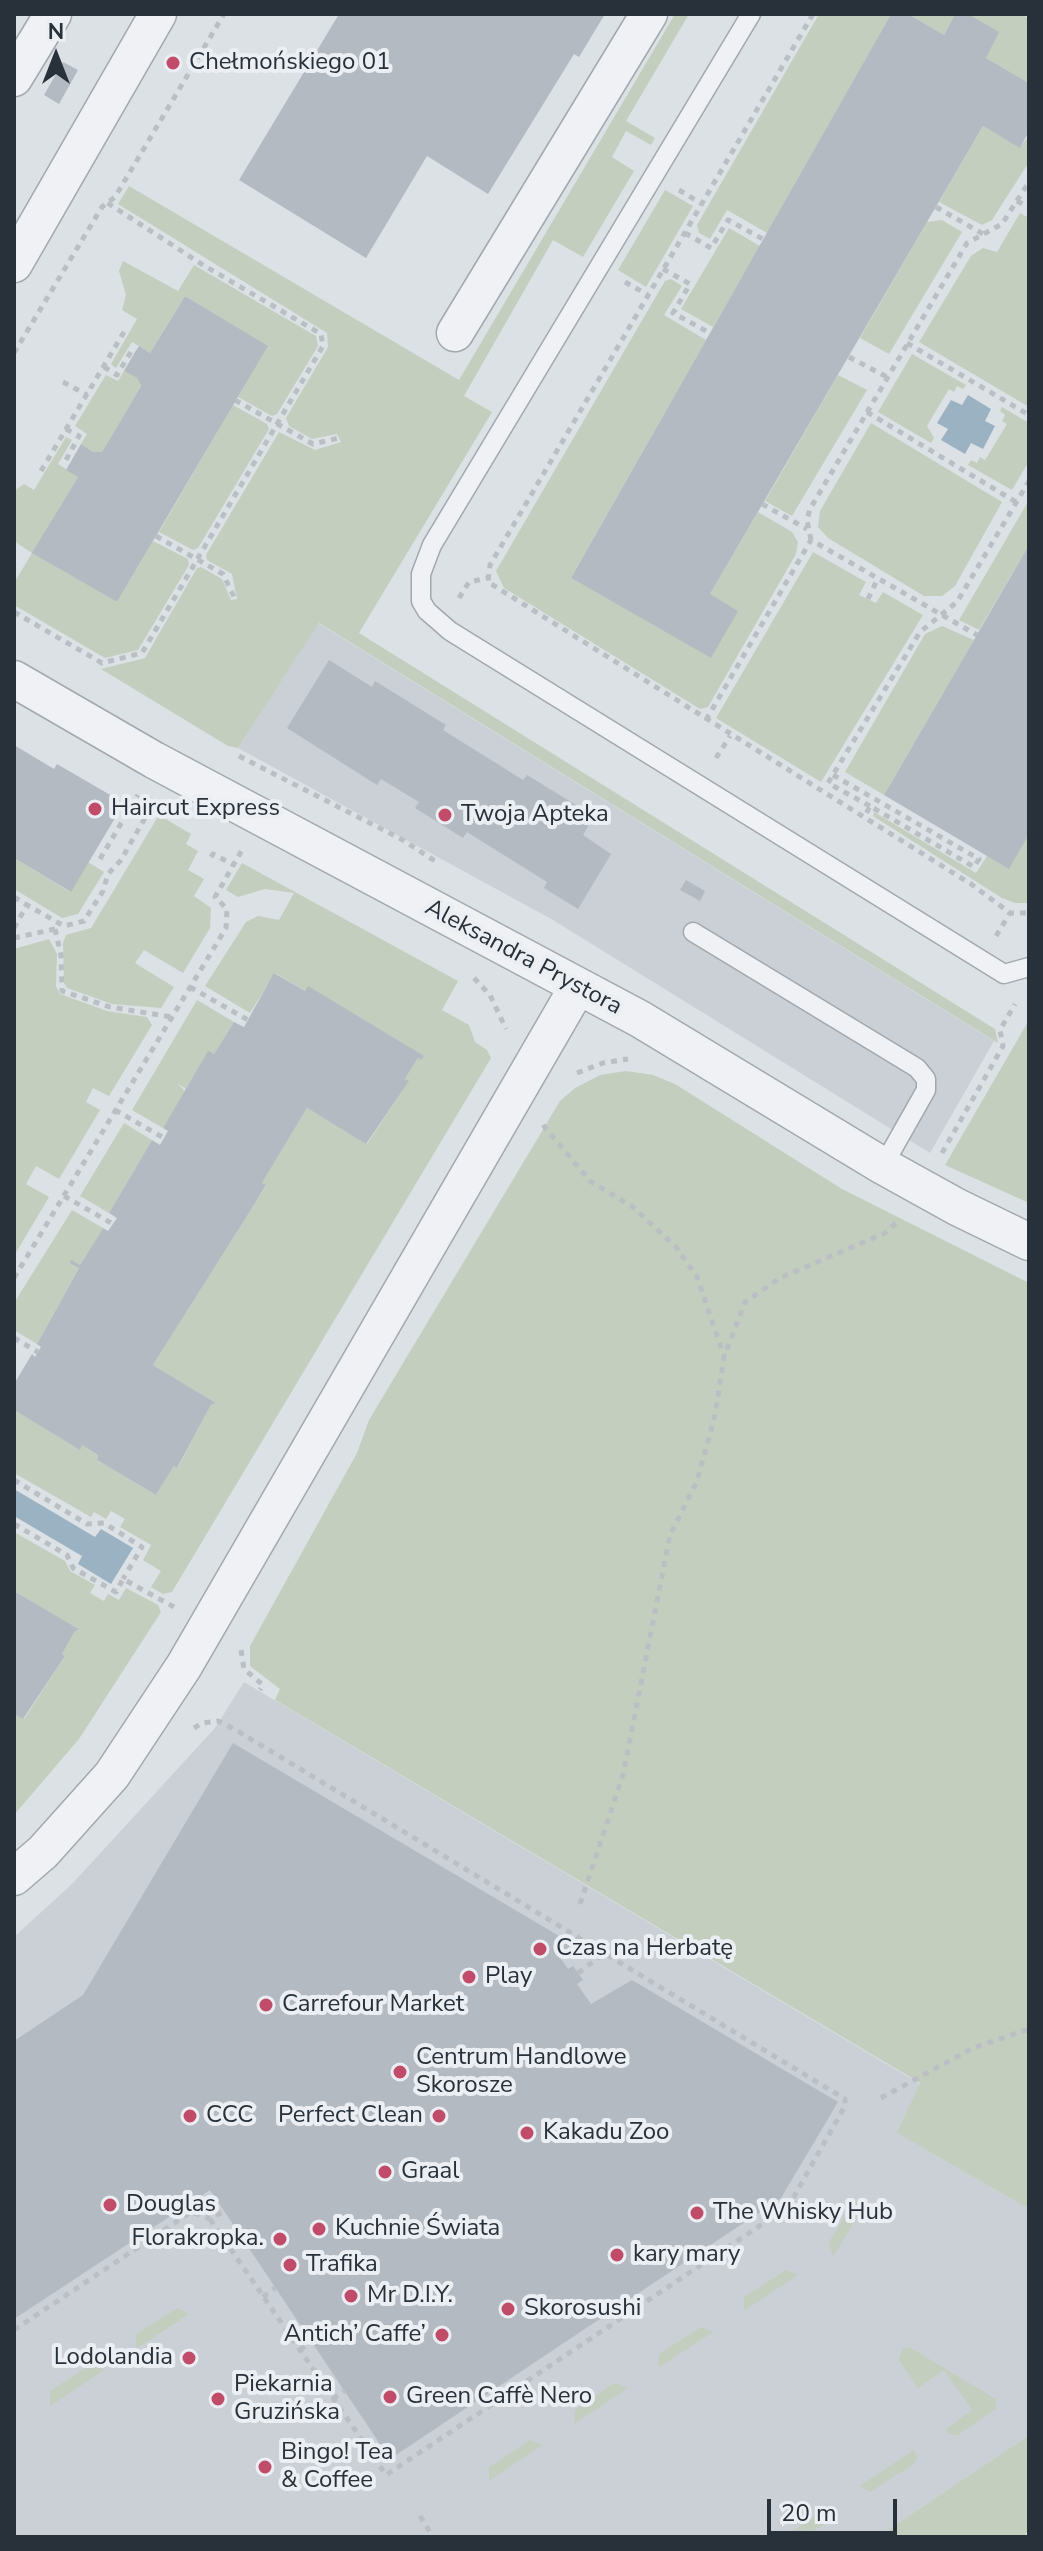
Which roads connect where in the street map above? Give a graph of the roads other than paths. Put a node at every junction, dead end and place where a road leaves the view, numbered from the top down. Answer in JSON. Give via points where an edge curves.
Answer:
{"nodes":[{"id":1,"x":53,"y":14,"type":"edge"},
{"id":2,"x":158,"y":14,"type":"edge"},
{"id":3,"x":649,"y":14,"type":"edge"},
{"id":4,"x":751,"y":14,"type":"edge"},
{"id":5,"x":14,"y":78,"type":"edge"},
{"id":6,"x":14,"y":264,"type":"edge"},
{"id":7,"x":455,"y":333,"type":"dead end"},
{"id":8,"x":14,"y":679,"type":"edge"},
{"id":9,"x":693,"y":932,"type":"dead end"},
{"id":10,"x":1029,"y":967,"type":"edge"},
{"id":11,"x":577,"y":988,"type":"junction"},
{"id":12,"x":883,"y":1166,"type":"junction"},
{"id":13,"x":1029,"y":1242,"type":"edge"},
{"id":14,"x":14,"y":1877,"type":"edge"}],
"edges":[{"from":1,"to":5,"type":"street"},
{"from":2,"to":6,"type":"street"},
{"from":3,"to":7,"type":"street"},
{"from":4,"to":10,"type":"lane","via":[[432,545],[421,574],[421,601],[450,631],[1004,974]]},
{"from":8,"to":11,"type":"street","name":"Aleksandra Prystora"},
{"from":9,"to":12,"type":"lane","via":[[917,1068],[926,1079],[926,1090]]},
{"from":11,"to":12,"type":"street","name":"Aleksandra Prystora","via":[[697,1053]]},
{"from":11,"to":14,"type":"street","via":[[184,1666],[112,1775]]},
{"from":12,"to":13,"type":"street","name":"Aleksandra Prystora"}]}
